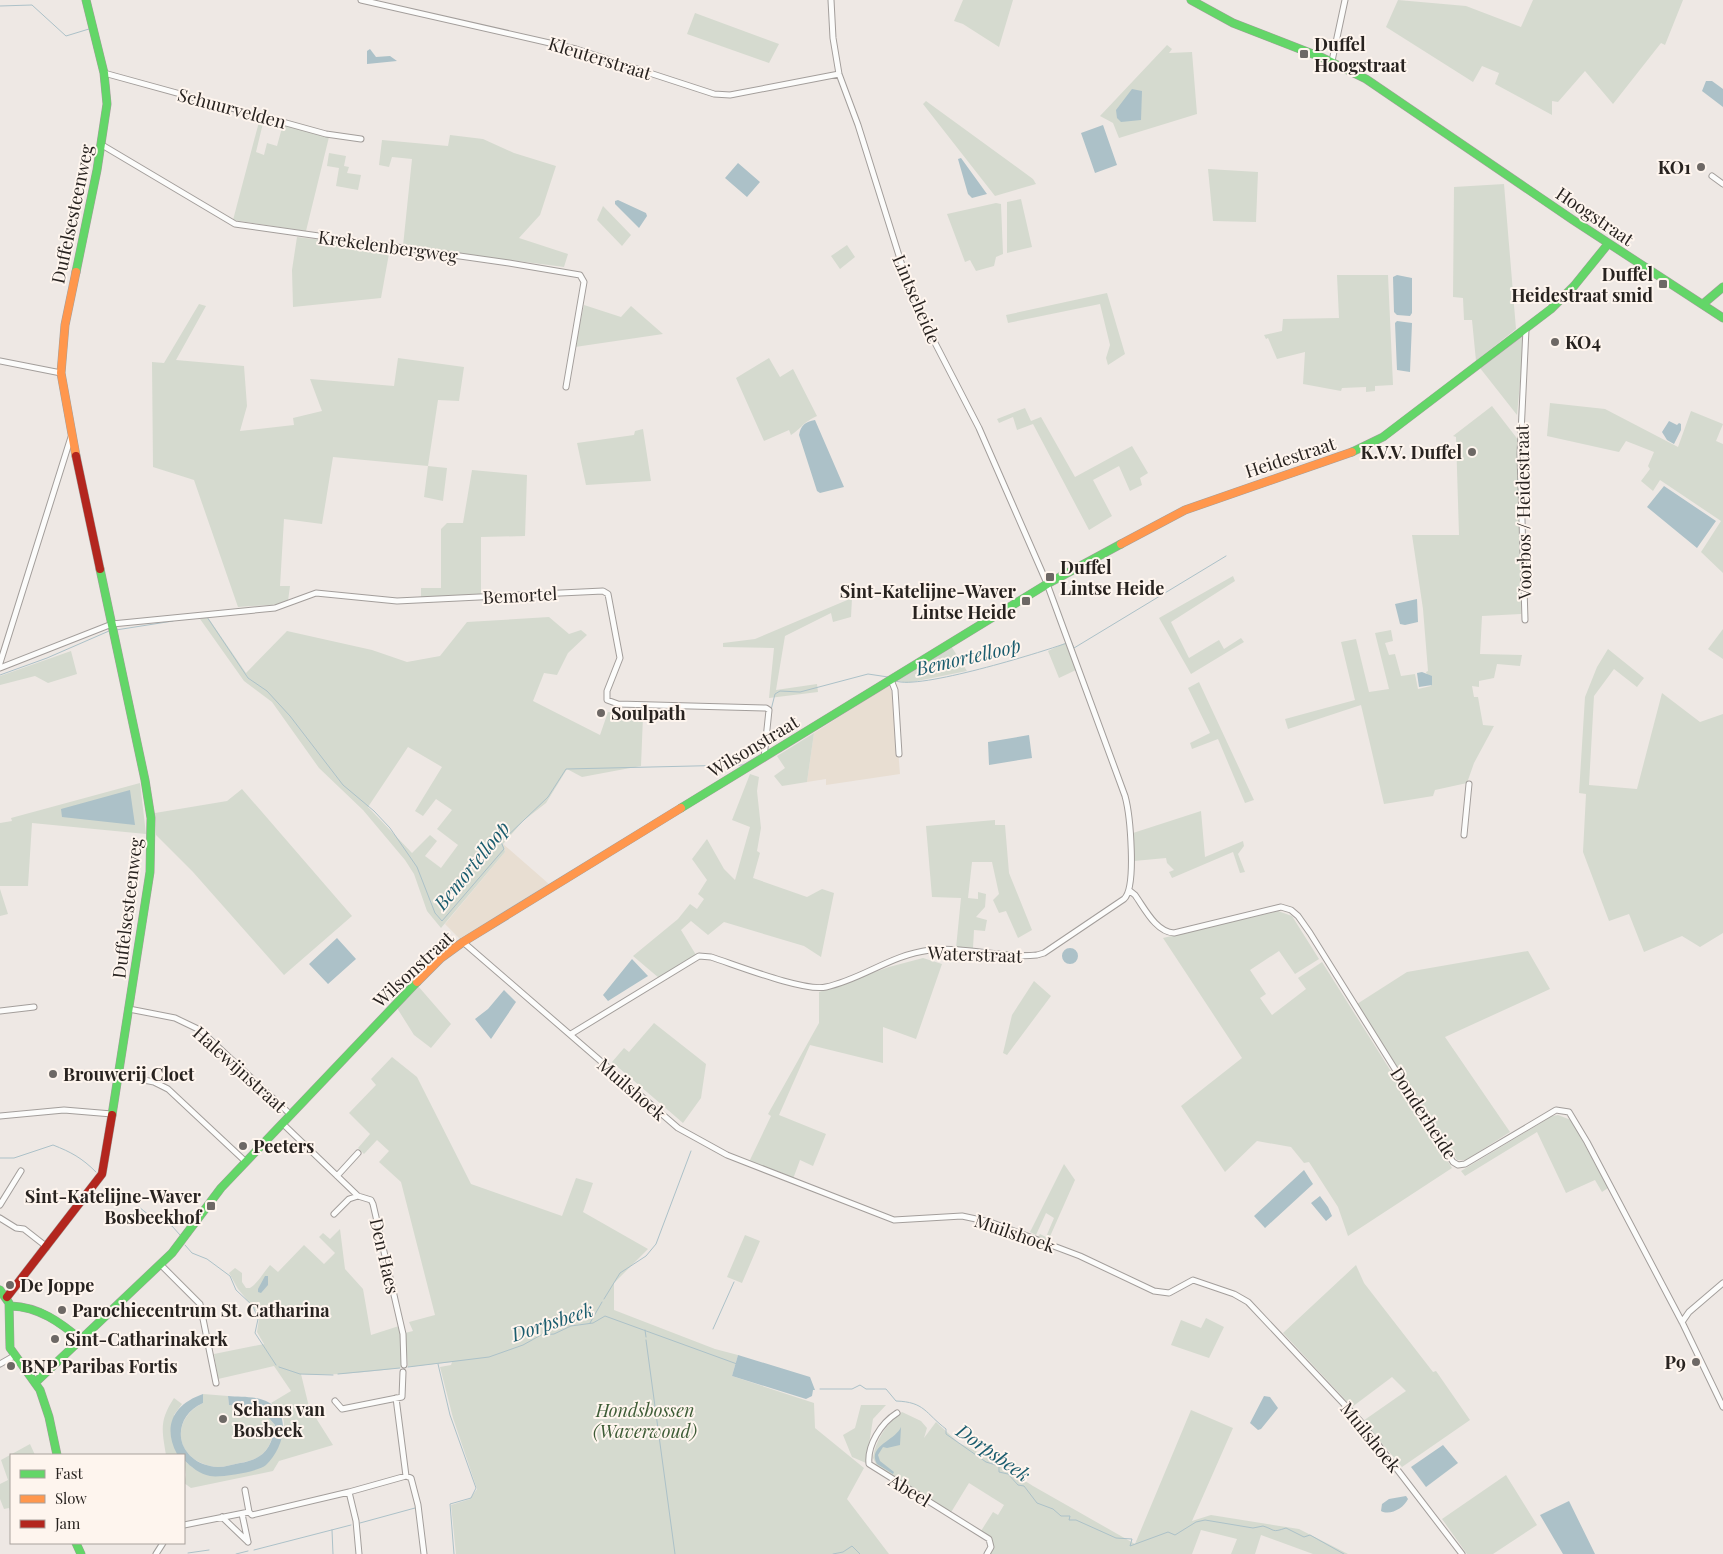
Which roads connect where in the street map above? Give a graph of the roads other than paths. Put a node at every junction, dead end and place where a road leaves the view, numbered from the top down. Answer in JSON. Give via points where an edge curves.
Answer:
{"nodes":[{"id":1,"x":86,"y":0,"type":"edge"},
{"id":2,"x":361,"y":0,"type":"edge"},
{"id":3,"x":831,"y":0,"type":"edge"},
{"id":4,"x":1191,"y":0,"type":"edge"},
{"id":5,"x":1345,"y":0,"type":"edge"},
{"id":6,"x":1200,"y":3,"type":"edge"},
{"id":7,"x":1332,"y":61,"type":"junction"},
{"id":8,"x":104,"y":73,"type":"junction"},
{"id":9,"x":839,"y":74,"type":"junction"},
{"id":10,"x":361,"y":139,"type":"dead end"},
{"id":11,"x":102,"y":145,"type":"junction"},
{"id":12,"x":1712,"y":176,"type":"dead end"},
{"id":13,"x":1723,"y":184,"type":"edge"},
{"id":14,"x":1608,"y":244,"type":"junction"},
{"id":15,"x":1723,"y":287,"type":"edge"},
{"id":16,"x":1703,"y":304,"type":"junction"},
{"id":17,"x":1723,"y":318,"type":"edge"},
{"id":18,"x":1526,"y":329,"type":"junction"},
{"id":19,"x":0,"y":361,"type":"edge"},
{"id":20,"x":61,"y":373,"type":"junction"},
{"id":21,"x":566,"y":387,"type":"dead end"},
{"id":22,"x":72,"y":435,"type":"junction"},
{"id":23,"x":1047,"y":584,"type":"junction"},
{"id":24,"x":1525,"y":620,"type":"dead end"},
{"id":25,"x":112,"y":624,"type":"junction"},
{"id":26,"x":0,"y":663,"type":"edge"},
{"id":27,"x":0,"y":668,"type":"edge"},
{"id":28,"x":891,"y":680,"type":"junction"},
{"id":29,"x":899,"y":754,"type":"dead end"},
{"id":30,"x":764,"y":758,"type":"junction"},
{"id":31,"x":1469,"y":784,"type":"dead end"},
{"id":32,"x":1464,"y":835,"type":"dead end"},
{"id":33,"x":1130,"y":891,"type":"junction"},
{"id":34,"x":463,"y":942,"type":"junction"},
{"id":35,"x":34,"y":1007,"type":"dead end"},
{"id":36,"x":129,"y":1009,"type":"junction"},
{"id":37,"x":0,"y":1011,"type":"edge"},
{"id":38,"x":571,"y":1034,"type":"junction"},
{"id":39,"x":118,"y":1075,"type":"junction"},
{"id":40,"x":112,"y":1114,"type":"junction"},
{"id":41,"x":292,"y":1115,"type":"junction"},
{"id":42,"x":0,"y":1116,"type":"edge"},
{"id":43,"x":283,"y":1124,"type":"junction"},
{"id":44,"x":358,"y":1152,"type":"dead end"},
{"id":45,"x":246,"y":1162,"type":"junction"},
{"id":46,"x":21,"y":1171,"type":"dead end"},
{"id":47,"x":337,"y":1176,"type":"junction"},
{"id":48,"x":358,"y":1196,"type":"junction"},
{"id":49,"x":0,"y":1205,"type":"edge"},
{"id":50,"x":334,"y":1214,"type":"dead end"},
{"id":51,"x":0,"y":1218,"type":"edge"},
{"id":52,"x":46,"y":1247,"type":"junction"},
{"id":53,"x":160,"y":1264,"type":"junction"},
{"id":54,"x":1723,"y":1283,"type":"edge"},
{"id":55,"x":0,"y":1290,"type":"edge"},
{"id":56,"x":7,"y":1297,"type":"junction"},
{"id":57,"x":10,"y":1306,"type":"junction"},
{"id":58,"x":1682,"y":1322,"type":"junction"},
{"id":59,"x":81,"y":1340,"type":"junction"},
{"id":60,"x":14,"y":1356,"type":"junction"},
{"id":61,"x":0,"y":1364,"type":"edge"},
{"id":62,"x":404,"y":1365,"type":"dead end"},
{"id":63,"x":403,"y":1372,"type":"dead end"},
{"id":64,"x":36,"y":1382,"type":"junction"},
{"id":65,"x":216,"y":1383,"type":"dead end"},
{"id":66,"x":396,"y":1398,"type":"junction"},
{"id":67,"x":335,"y":1401,"type":"dead end"},
{"id":68,"x":1723,"y":1407,"type":"edge"},
{"id":69,"x":897,"y":1413,"type":"dead end"},
{"id":70,"x":56,"y":1454,"type":"edge"},
{"id":71,"x":406,"y":1476,"type":"junction"},
{"id":72,"x":244,"y":1490,"type":"dead end"},
{"id":73,"x":349,"y":1492,"type":"junction"},
{"id":74,"x":248,"y":1512,"type":"junction"},
{"id":75,"x":242,"y":1514,"type":"junction"},
{"id":76,"x":222,"y":1518,"type":"junction"},
{"id":77,"x":185,"y":1526,"type":"edge"},
{"id":78,"x":359,"y":1554,"type":"edge"},
{"id":79,"x":424,"y":1554,"type":"edge"},
{"id":80,"x":987,"y":1554,"type":"edge"},
{"id":81,"x":1462,"y":1554,"type":"edge"}],
"edges":[{"from":1,"to":8,"type":"street","name":"Duffelsesteenweg"},
{"from":2,"to":9,"type":"street","name":"Kleuterstraat","via":[[576,48],[714,94],[730,95]]},
{"from":3,"to":9,"type":"street","name":"Lintseheide"},
{"from":4,"to":6,"type":"street","name":"Hoogstraat"},
{"from":5,"to":7,"type":"street"},
{"from":6,"to":7,"type":"street","name":"Hoogstraat"},
{"from":7,"to":14,"type":"street","name":"Hoogstraat","via":[[1473,149]]},
{"from":8,"to":10,"type":"street","name":"Schuurvelden","via":[[326,134]]},
{"from":8,"to":11,"type":"street","name":"Duffelsesteenweg","via":[[107,104]]},
{"from":9,"to":23,"type":"street","name":"Lintseheide","via":[[906,278],[979,428]]},
{"from":11,"to":20,"type":"street","name":"Duffelsesteenweg","via":[[65,325]]},
{"from":11,"to":21,"type":"street","name":"Krekelenbergweg","via":[[235,224],[580,275],[584,282]]},
{"from":12,"to":13,"type":"street"},
{"from":14,"to":16,"type":"street","name":"Hoogstraat"},
{"from":14,"to":18,"type":"street","name":"Heidestraat","via":[[1574,286]]},
{"from":15,"to":16,"type":"street"},
{"from":16,"to":17,"type":"street","name":"Hoogstraat"},
{"from":18,"to":23,"type":"street","name":"Heidestraat","via":[[1383,437],[1339,458],[1185,510]]},
{"from":18,"to":24,"type":"street","name":"Voorbos / Heidestraat","via":[[1520,454]]},
{"from":19,"to":20,"type":"street"},
{"from":20,"to":22,"type":"street","name":"Duffelsesteenweg"},
{"from":22,"to":25,"type":"street","name":"Duffelsesteenweg"},
{"from":22,"to":26,"type":"street","name":"Duffelsesteenweg"},
{"from":23,"to":28,"type":"street","name":"Wilsonstraat"},
{"from":23,"to":33,"type":"street","via":[[1127,804]]},
{"from":25,"to":27,"type":"street"},
{"from":25,"to":30,"type":"street","name":"Bemortel","via":[[275,608],[316,593],[397,601],[603,591],[608,594],[620,658],[606,700],[618,704],[766,708],[769,710]]},
{"from":25,"to":36,"type":"street","name":"Duffelsesteenweg","via":[[145,780],[151,826],[150,876]]},
{"from":28,"to":29,"type":"street","via":[[895,690]]},
{"from":28,"to":30,"type":"street","name":"Wilsonstraat"},
{"from":30,"to":34,"type":"street","name":"Wilsonstraat"},
{"from":31,"to":32,"type":"street"},
{"from":33,"to":38,"type":"street","name":"Waterstraat","via":[[1124,899],[1044,953],[1029,956],[926,951],[898,956],[825,987],[809,986],[699,956]]},
{"from":33,"to":58,"type":"street","name":"Donderheide","via":[[1159,927],[1174,933],[1281,907],[1291,910],[1310,933],[1448,1155],[1458,1165],[1465,1164],[1556,1110],[1569,1112]]},
{"from":34,"to":38,"type":"street","name":"Muilshoek"},
{"from":34,"to":41,"type":"street","name":"Wilsonstraat","via":[[441,958],[393,1006]]},
{"from":35,"to":37,"type":"street"},
{"from":36,"to":39,"type":"street","name":"Duffelsesteenweg"},
{"from":36,"to":41,"type":"street","name":"Halewijnstraat","via":[[175,1018],[200,1030]]},
{"from":38,"to":81,"type":"street","name":"Muilshoek","via":[[678,1128],[727,1155],[779,1177],[894,1220],[962,1216],[990,1222],[1072,1253],[1154,1291],[1169,1293],[1193,1280],[1248,1302],[1360,1421]]},
{"from":39,"to":40,"type":"street","name":"Duffelsesteenweg"},
{"from":39,"to":45,"type":"street","via":[[154,1082],[168,1089]]},
{"from":40,"to":42,"type":"street","via":[[64,1110]]},
{"from":40,"to":52,"type":"street","name":"Duffelsesteenweg","via":[[102,1174]]},
{"from":41,"to":43,"type":"street","name":"Wilsonstraat"},
{"from":43,"to":45,"type":"street","name":"Wilsonstraat"},
{"from":43,"to":47,"type":"street","name":"Den Haes"},
{"from":44,"to":47,"type":"street"},
{"from":45,"to":53,"type":"street","name":"Wilsonstraat","via":[[214,1196],[184,1238]]},
{"from":46,"to":49,"type":"street"},
{"from":47,"to":48,"type":"street","name":"Den Haes"},
{"from":48,"to":50,"type":"street","name":"Den Haes"},
{"from":48,"to":62,"type":"street","name":"Den Haes","via":[[371,1200],[373,1204],[401,1325]]},
{"from":51,"to":52,"type":"street","via":[[24,1229]]},
{"from":52,"to":56,"type":"street","name":"Duffelsesteenweg"},
{"from":53,"to":59,"type":"street","name":"Wilsonstraat"},
{"from":53,"to":65,"type":"street","via":[[200,1304]]},
{"from":54,"to":58,"type":"street"},
{"from":55,"to":56,"type":"street"},
{"from":56,"to":57,"type":"street"},
{"from":57,"to":59,"type":"street","via":[[35,1310]]},
{"from":57,"to":60,"type":"street","via":[[8,1339]]},
{"from":58,"to":68,"type":"street","name":"Donderheide"},
{"from":59,"to":64,"type":"street","name":"Wilsonstraat"},
{"from":60,"to":61,"type":"street"},
{"from":60,"to":64,"type":"street"},
{"from":63,"to":66,"type":"street","via":[[402,1397]]},
{"from":64,"to":70,"type":"street","via":[[46,1405]]},
{"from":66,"to":67,"type":"street","via":[[342,1409]]},
{"from":66,"to":71,"type":"street"},
{"from":69,"to":80,"type":"street","name":"Abeel","via":[[877,1434],[869,1464],[989,1539],[991,1547]]},
{"from":71,"to":73,"type":"street"},
{"from":71,"to":79,"type":"street","via":[[412,1478],[415,1491]]},
{"from":72,"to":74,"type":"street"},
{"from":73,"to":74,"type":"street","via":[[252,1515]]},
{"from":73,"to":78,"type":"street"},
{"from":74,"to":75,"type":"street"},
{"from":75,"to":76,"type":"street"},
{"from":75,"to":76,"type":"street","via":[[248,1542]]},
{"from":76,"to":77,"type":"street"}]}
